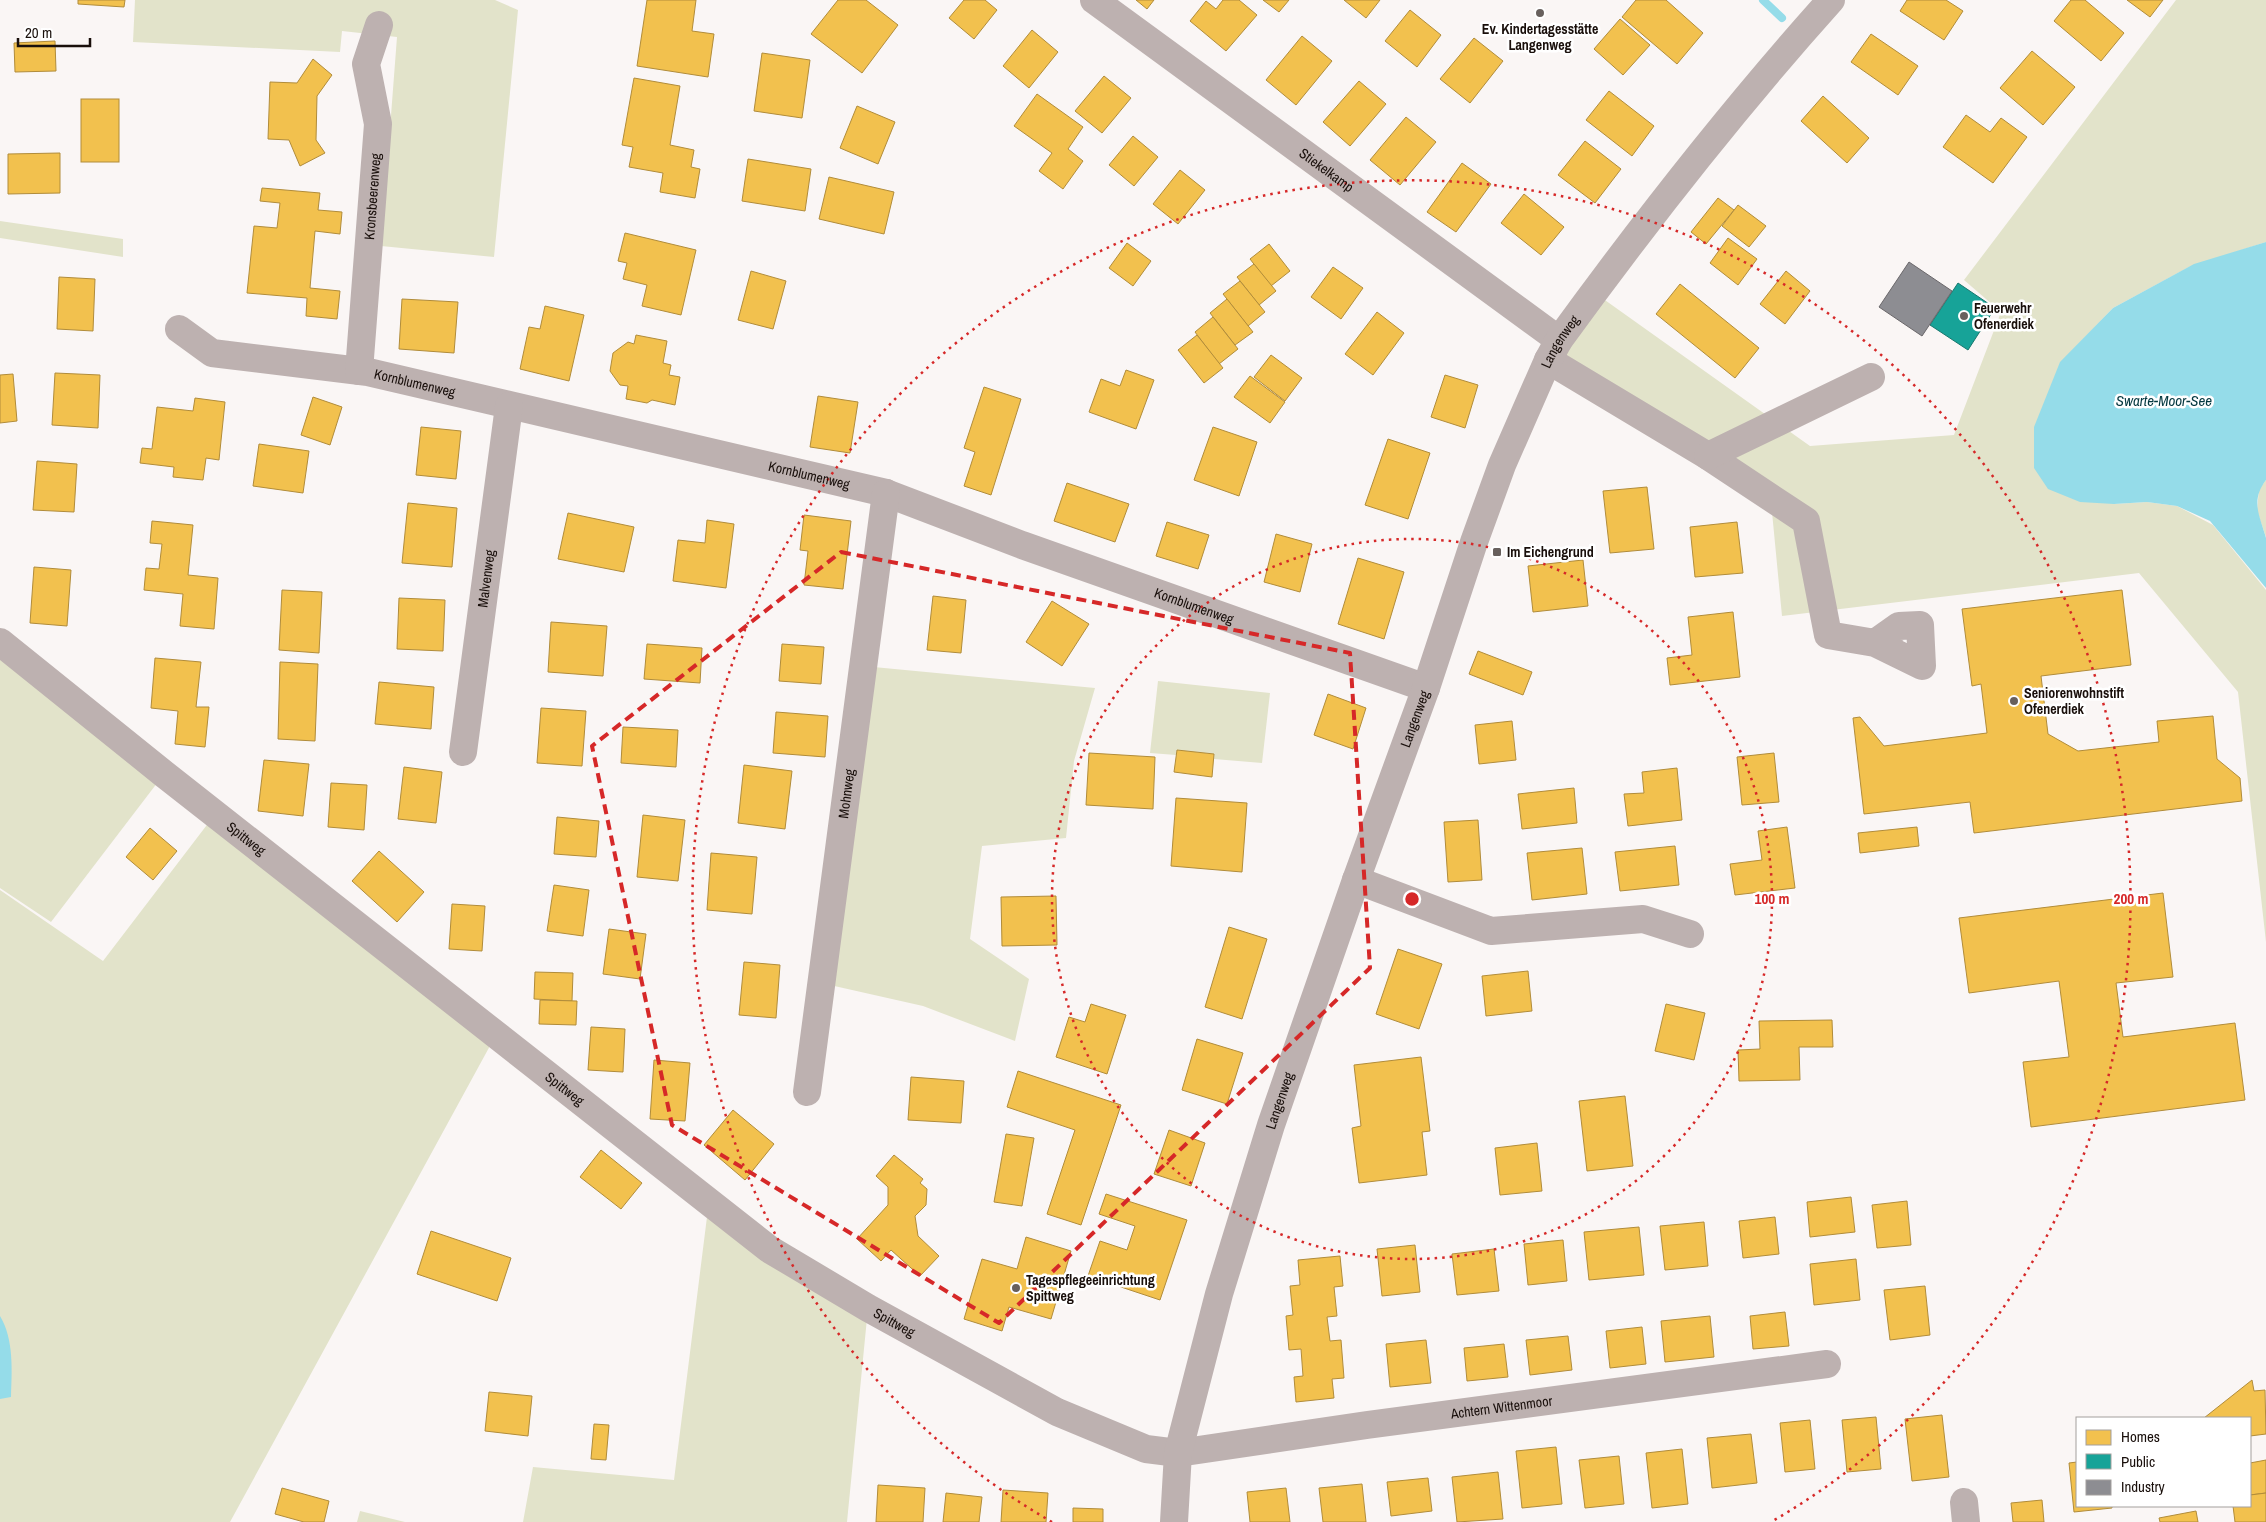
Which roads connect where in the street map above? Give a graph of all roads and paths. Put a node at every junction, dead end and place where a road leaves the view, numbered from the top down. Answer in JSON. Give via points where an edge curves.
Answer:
{"nodes":[{"id":1,"x":1094,"y":0,"type":"edge"},
{"id":2,"x":1831,"y":0,"type":"edge"},
{"id":3,"x":378,"y":25,"type":"dead end"},
{"id":4,"x":179,"y":329,"type":"dead end"},
{"id":5,"x":1553,"y":350,"type":"junction"},
{"id":6,"x":359,"y":371,"type":"junction"},
{"id":7,"x":1871,"y":378,"type":"dead end"},
{"id":8,"x":509,"y":406,"type":"junction"},
{"id":9,"x":1708,"y":456,"type":"junction"},
{"id":10,"x":886,"y":493,"type":"junction"},
{"id":11,"x":0,"y":642,"type":"edge"},
{"id":12,"x":1875,"y":643,"type":"dead end"},
{"id":13,"x":1426,"y":688,"type":"junction"},
{"id":14,"x":463,"y":752,"type":"dead end"},
{"id":15,"x":1356,"y":880,"type":"junction"},
{"id":16,"x":1690,"y":934,"type":"dead end"},
{"id":17,"x":807,"y":1092,"type":"dead end"},
{"id":18,"x":1827,"y":1364,"type":"dead end"},
{"id":19,"x":1178,"y":1453,"type":"junction"},
{"id":20,"x":1174,"y":1522,"type":"edge"}],
"edges":[{"from":1,"to":5,"type":"street","name":"Stiekelkamp"},
{"from":2,"to":5,"type":"street","name":"Langenweg","via":[[1777,60],[1647,222]]},
{"from":3,"to":6,"type":"street","name":"Kronsbeerenweg","via":[[366,64],[378,124]]},
{"from":4,"to":6,"type":"street","name":"Kornblumenweg","via":[[212,353]]},
{"from":5,"to":9,"type":"street","name":"Stiekelkamp"},
{"from":5,"to":13,"type":"street","name":"Langenweg","via":[[1502,465]]},
{"from":6,"to":8,"type":"street","name":"Kornblumenweg"},
{"from":7,"to":9,"type":"street"},
{"from":8,"to":10,"type":"street","name":"Kornblumenweg"},
{"from":8,"to":14,"type":"street","name":"Malvenweg"},
{"from":9,"to":12,"type":"street","name":"Stiekelkamp","via":[[1806,521],[1828,635]]},
{"from":10,"to":13,"type":"street","name":"Kornblumenweg","via":[[1022,545]]},
{"from":10,"to":17,"type":"street","name":"Mohnweg"},
{"from":11,"to":19,"type":"street","name":"Spittweg","via":[[769,1249],[868,1308],[1057,1412],[1146,1449]]},
{"from":13,"to":15,"type":"street","name":"Langenweg"},
{"from":15,"to":16,"type":"street","via":[[1491,931],[1643,919]]},
{"from":15,"to":19,"type":"street","name":"Langenweg","via":[[1241,1218]]},
{"from":18,"to":19,"type":"street","name":"Achtern Wittenmoor","via":[[1367,1424]]},
{"from":19,"to":20,"type":"street","name":"Langenweg"}]}
